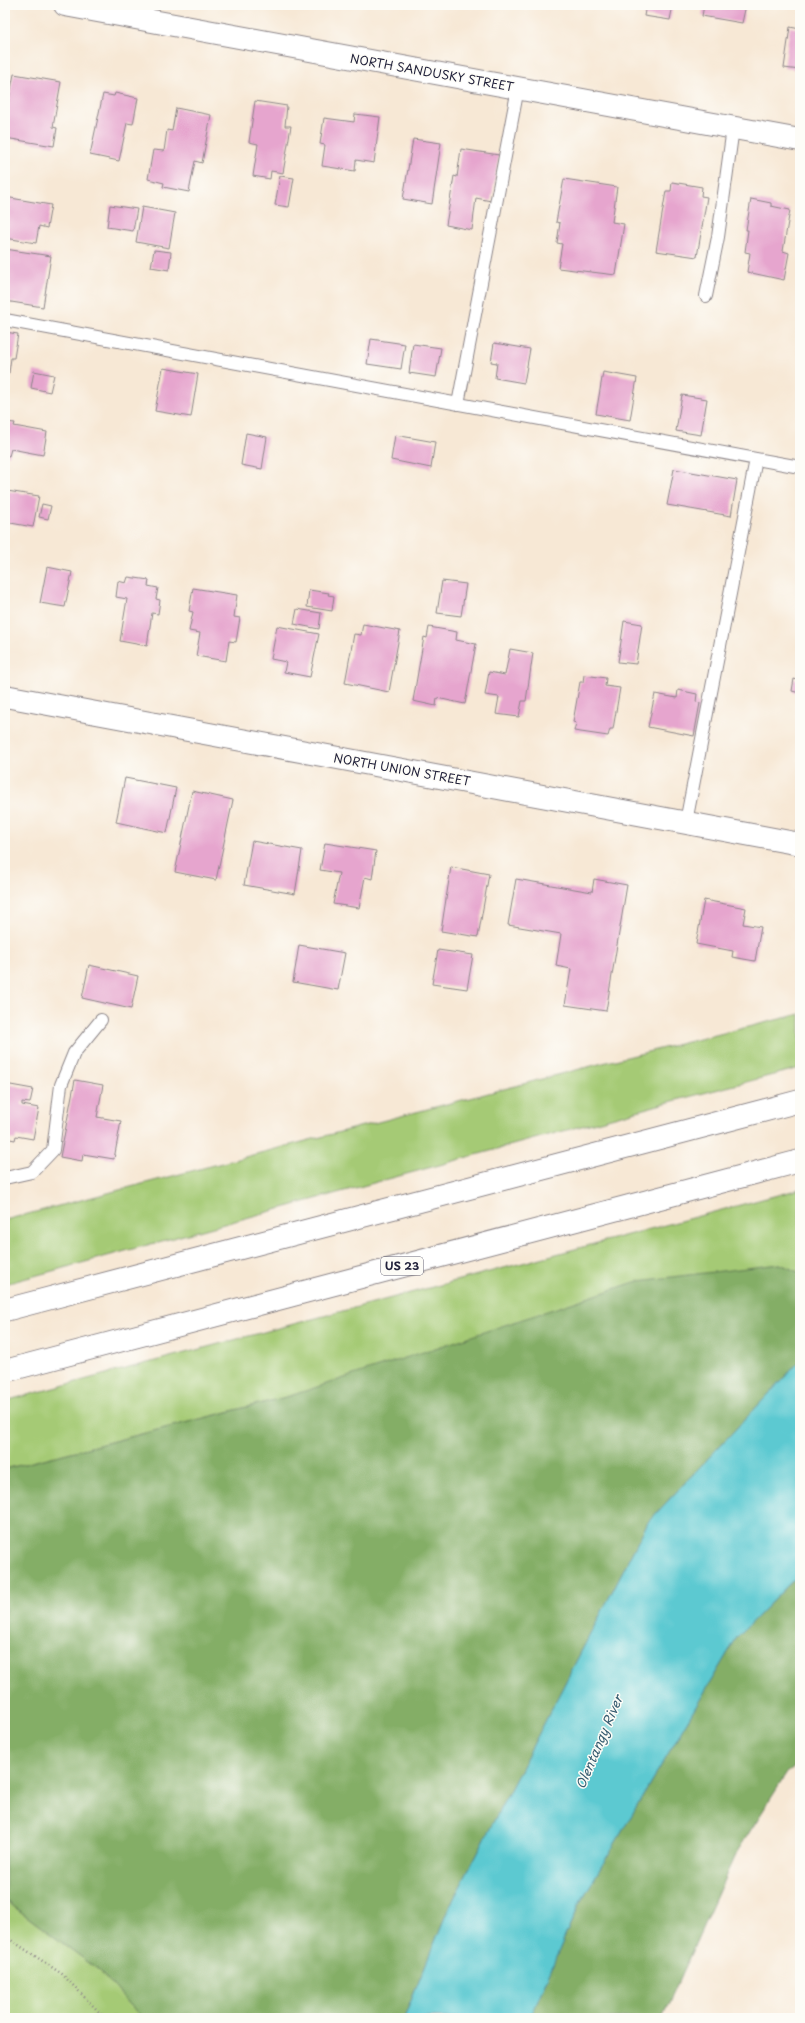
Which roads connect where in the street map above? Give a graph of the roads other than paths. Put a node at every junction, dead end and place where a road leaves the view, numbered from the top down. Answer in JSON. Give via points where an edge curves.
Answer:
{"nodes":[{"id":1,"x":65,"y":5,"type":"edge"},
{"id":2,"x":518,"y":88,"type":"junction"},
{"id":3,"x":733,"y":128,"type":"junction"},
{"id":4,"x":800,"y":140,"type":"edge"},
{"id":5,"x":706,"y":296,"type":"dead end"},
{"id":6,"x":5,"y":320,"type":"edge"},
{"id":7,"x":458,"y":404,"type":"junction"},
{"id":8,"x":756,"y":459,"type":"junction"},
{"id":9,"x":800,"y":467,"type":"edge"},
{"id":10,"x":5,"y":696,"type":"edge"},
{"id":11,"x":686,"y":822,"type":"junction"},
{"id":12,"x":800,"y":844,"type":"edge"},
{"id":13,"x":101,"y":1020,"type":"dead end"},
{"id":14,"x":800,"y":1101,"type":"edge"},
{"id":15,"x":800,"y":1161,"type":"edge"},
{"id":16,"x":5,"y":1178,"type":"edge"},
{"id":17,"x":5,"y":1310,"type":"edge"},
{"id":18,"x":5,"y":1371,"type":"edge"}],
"edges":[{"from":1,"to":2,"type":"main road","name":"NORTH SANDUSKY STREET"},
{"from":2,"to":3,"type":"main road","name":"NORTH SANDUSKY STREET"},
{"from":2,"to":7,"type":"lane"},
{"from":3,"to":4,"type":"main road","name":"NORTH SANDUSKY STREET"},
{"from":3,"to":5,"type":"lane","via":[[718,237]]},
{"from":6,"to":7,"type":"lane"},
{"from":7,"to":8,"type":"lane"},
{"from":8,"to":9,"type":"lane"},
{"from":8,"to":11,"type":"lane"},
{"from":10,"to":11,"type":"main road","name":"NORTH UNION STREET"},
{"from":11,"to":12,"type":"main road","name":"NORTH UNION STREET"},
{"from":13,"to":16,"type":"lane","via":[[74,1053],[61,1084],[53,1150],[32,1172]]},
{"from":14,"to":17,"type":"main road"},
{"from":15,"to":18,"type":"main road","number":"US 23"}]}
